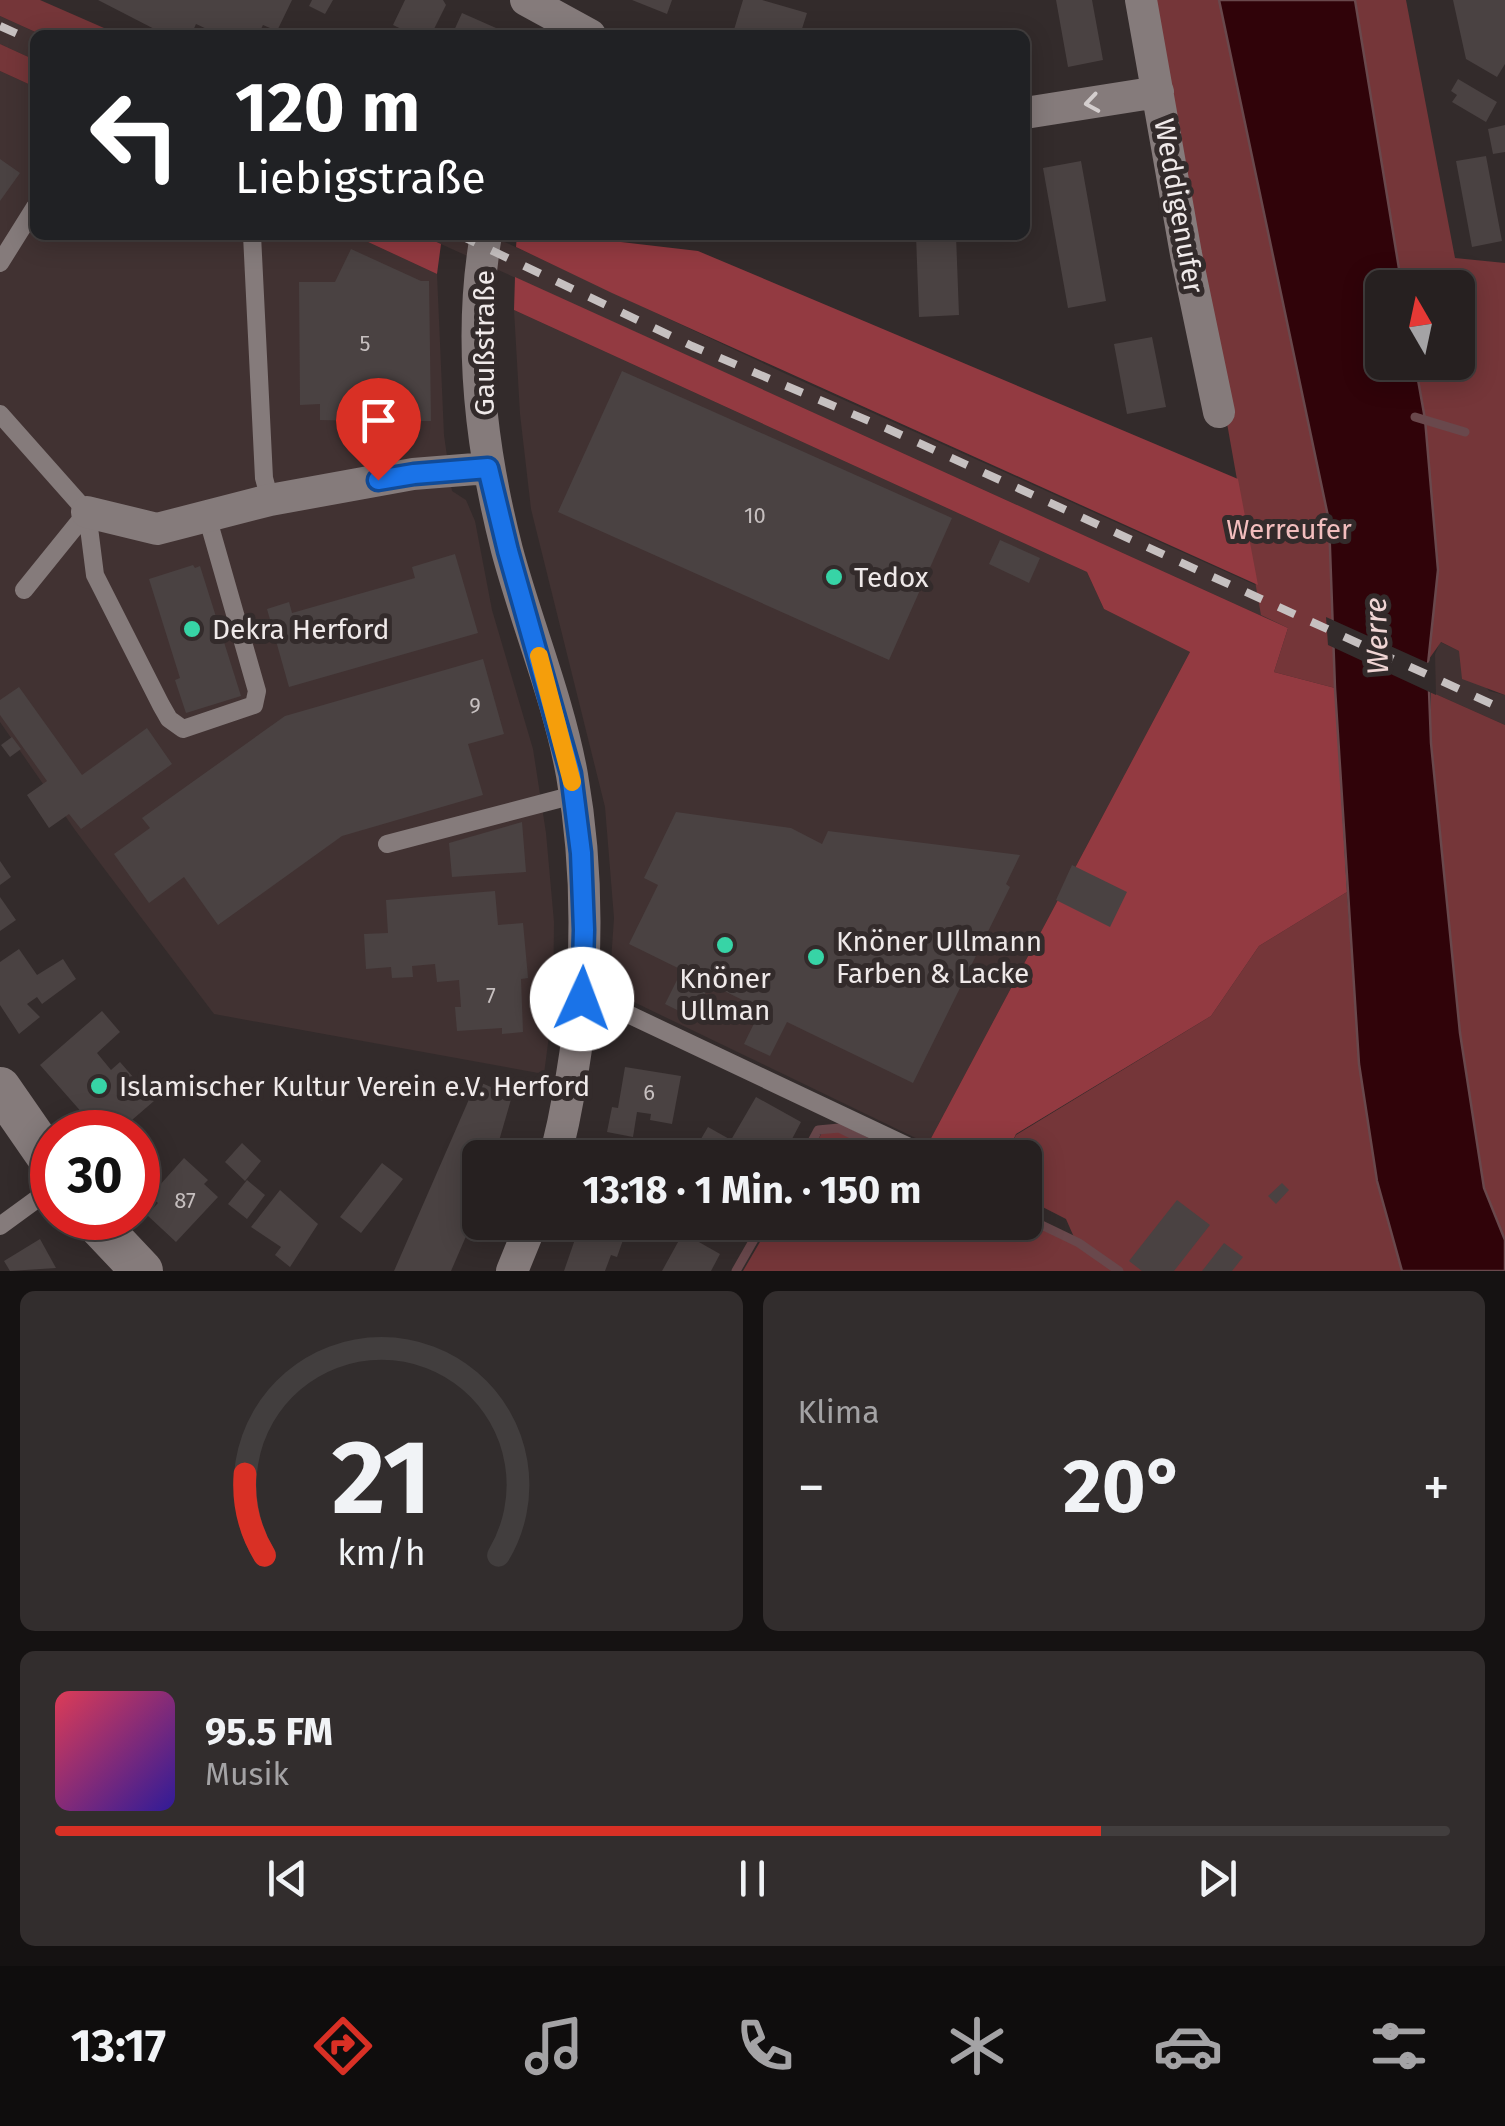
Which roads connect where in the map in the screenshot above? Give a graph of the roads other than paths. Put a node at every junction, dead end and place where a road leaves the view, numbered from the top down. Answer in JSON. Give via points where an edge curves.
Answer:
{"nodes":[{"id":1,"x":1141,"y":0,"type":"edge"},
{"id":2,"x":543,"y":11,"type":"edge"},
{"id":3,"x":580,"y":30,"type":"edge"},
{"id":4,"x":1158,"y":92,"type":"junction"},
{"id":5,"x":1030,"y":112,"type":"edge"},
{"id":6,"x":30,"y":215,"type":"edge"},
{"id":7,"x":252,"y":240,"type":"edge"},
{"id":8,"x":486,"y":240,"type":"edge"},
{"id":9,"x":0,"y":263,"type":"edge"},
{"id":10,"x":1219,"y":412,"type":"dead end"},
{"id":11,"x":0,"y":414,"type":"edge"},
{"id":12,"x":488,"y":468,"type":"junction"},
{"id":13,"x":270,"y":500,"type":"junction"},
{"id":14,"x":87,"y":512,"type":"junction"},
{"id":15,"x":207,"y":516,"type":"junction"},
{"id":16,"x":24,"y":590,"type":"dead end"},
{"id":17,"x":574,"y":795,"type":"junction"},
{"id":18,"x":387,"y":844,"type":"dead end"},
{"id":19,"x":582,"y":999,"type":"junction"},
{"id":20,"x":0,"y":1088,"type":"edge"},
{"id":21,"x":30,"y":1131,"type":"edge"},
{"id":22,"x":557,"y":1140,"type":"edge"},
{"id":23,"x":894,"y":1140,"type":"edge"},
{"id":24,"x":30,"y":1204,"type":"edge"},
{"id":25,"x":0,"y":1226,"type":"edge"},
{"id":26,"x":113,"y":1240,"type":"edge"},
{"id":27,"x":525,"y":1240,"type":"edge"},
{"id":28,"x":142,"y":1271,"type":"edge"},
{"id":29,"x":512,"y":1271,"type":"edge"}],
"edges":[{"from":1,"to":4,"type":"street","name":"Weddigenufer"},
{"from":2,"to":3,"type":"street"},
{"from":4,"to":5,"type":"street","one_way":true},
{"from":4,"to":10,"type":"street","name":"Weddigenufer"},
{"from":6,"to":9,"type":"lane"},
{"from":7,"to":13,"type":"lane"},
{"from":8,"to":12,"type":"street","name":"Gaußstraße","via":[[479,318]]},
{"from":11,"to":14,"type":"lane"},
{"from":12,"to":13,"type":"street"},
{"from":12,"to":17,"type":"street","name":"Gaußstraße"},
{"from":13,"to":15,"type":"street"},
{"from":14,"to":15,"type":"street","via":[[156,529]]},
{"from":14,"to":15,"type":"lane","via":[[94,575],[161,706],[184,729],[254,705],[257,690]]},
{"from":14,"to":16,"type":"lane"},
{"from":17,"to":18,"type":"lane"},
{"from":17,"to":19,"type":"street","name":"Gaußstraße"},
{"from":19,"to":22,"type":"street","name":"Gaußstraße"},
{"from":19,"to":23,"type":"lane","via":[[612,1007]]},
{"from":20,"to":21,"type":"street"},
{"from":24,"to":25,"type":"lane"},
{"from":26,"to":28,"type":"street"},
{"from":27,"to":29,"type":"street"}]}
